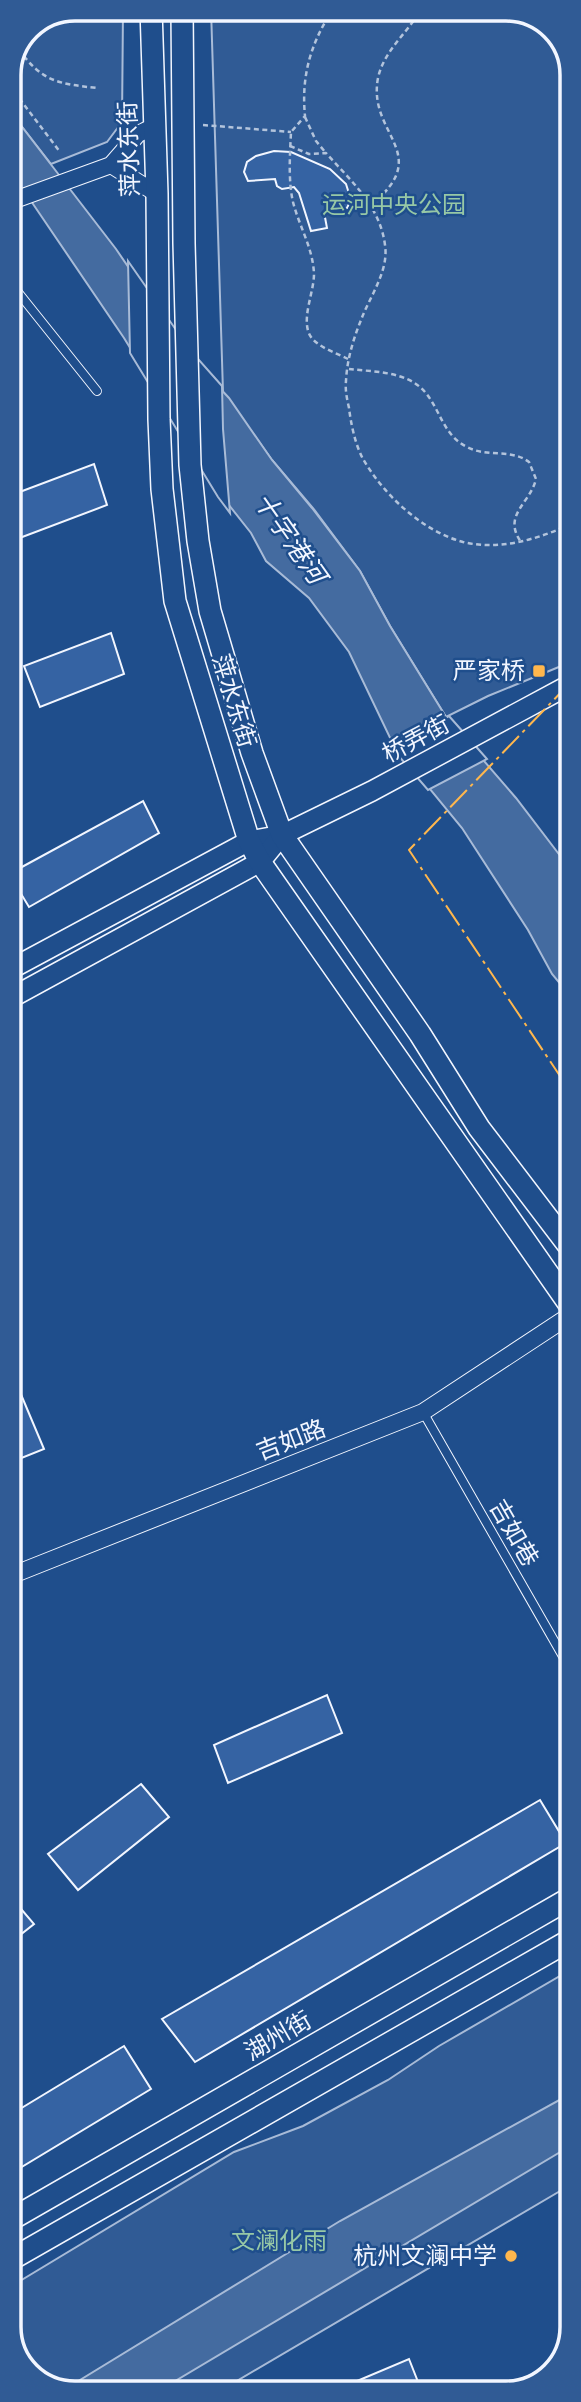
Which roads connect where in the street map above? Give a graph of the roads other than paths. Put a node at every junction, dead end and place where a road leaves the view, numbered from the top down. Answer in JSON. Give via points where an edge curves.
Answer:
{"nodes":[{"id":1,"x":151,"y":21,"type":"edge"},
{"id":2,"x":181,"y":21,"type":"edge"},
{"id":3,"x":155,"y":126,"type":"junction"},
{"id":4,"x":111,"y":164,"type":"junction"},
{"id":5,"x":157,"y":194,"type":"junction"},
{"id":6,"x":21,"y":197,"type":"edge"},
{"id":7,"x":21,"y":296,"type":"edge"},
{"id":8,"x":97,"y":391,"type":"dead end"},
{"id":9,"x":560,"y":690,"type":"edge"},
{"id":10,"x":282,"y":835,"type":"junction"},
{"id":11,"x":249,"y":841,"type":"junction"},
{"id":12,"x":260,"y":862,"type":"junction"},
{"id":13,"x":21,"y":964,"type":"edge"},
{"id":14,"x":21,"y":992,"type":"edge"},
{"id":15,"x":560,"y":1234,"type":"edge"},
{"id":16,"x":560,"y":1291,"type":"edge"},
{"id":17,"x":560,"y":1322,"type":"edge"},
{"id":18,"x":423,"y":1412,"type":"junction"},
{"id":19,"x":21,"y":1572,"type":"edge"},
{"id":20,"x":560,"y":1651,"type":"edge"},
{"id":21,"x":560,"y":1904,"type":"edge"},
{"id":22,"x":560,"y":1946,"type":"edge"},
{"id":23,"x":21,"y":2214,"type":"edge"},
{"id":24,"x":21,"y":2254,"type":"edge"}],
"edges":[{"from":1,"to":3,"type":"main road","name":"萍水东街"},
{"from":2,"to":10,"type":"main road","name":"萍水东街","via":[[190,465],[198,541],[210,611]]},
{"from":3,"to":4,"type":"street","via":[[138,134]]},
{"from":3,"to":5,"type":"main road","name":"萍水东街"},
{"from":4,"to":5,"type":"street"},
{"from":4,"to":6,"type":"street"},
{"from":5,"to":11,"type":"main road","name":"萍水东街","via":[[159,431],[175,601]]},
{"from":7,"to":8,"type":"lane"},
{"from":9,"to":10,"type":"street","name":"桥弄街"},
{"from":10,"to":11,"type":"street","name":"桥弄街"},
{"from":10,"to":12,"type":"street","name":"桥弄街"},
{"from":10,"to":15,"type":"main road","name":"萍水东街","via":[[420,1034],[478,1128]]},
{"from":11,"to":12,"type":"main road","name":"萍水东街"},
{"from":11,"to":13,"type":"street","name":"桥弄街"},
{"from":12,"to":14,"type":"street","name":"桥弄街"},
{"from":12,"to":16,"type":"main road","name":"萍水东街"},
{"from":17,"to":18,"type":"street","name":"吉如路"},
{"from":18,"to":19,"type":"street","name":"吉如路"},
{"from":18,"to":20,"type":"lane","name":"吉如巷"},
{"from":21,"to":23,"type":"main road","name":"湖州街"},
{"from":22,"to":24,"type":"main road"}]}
